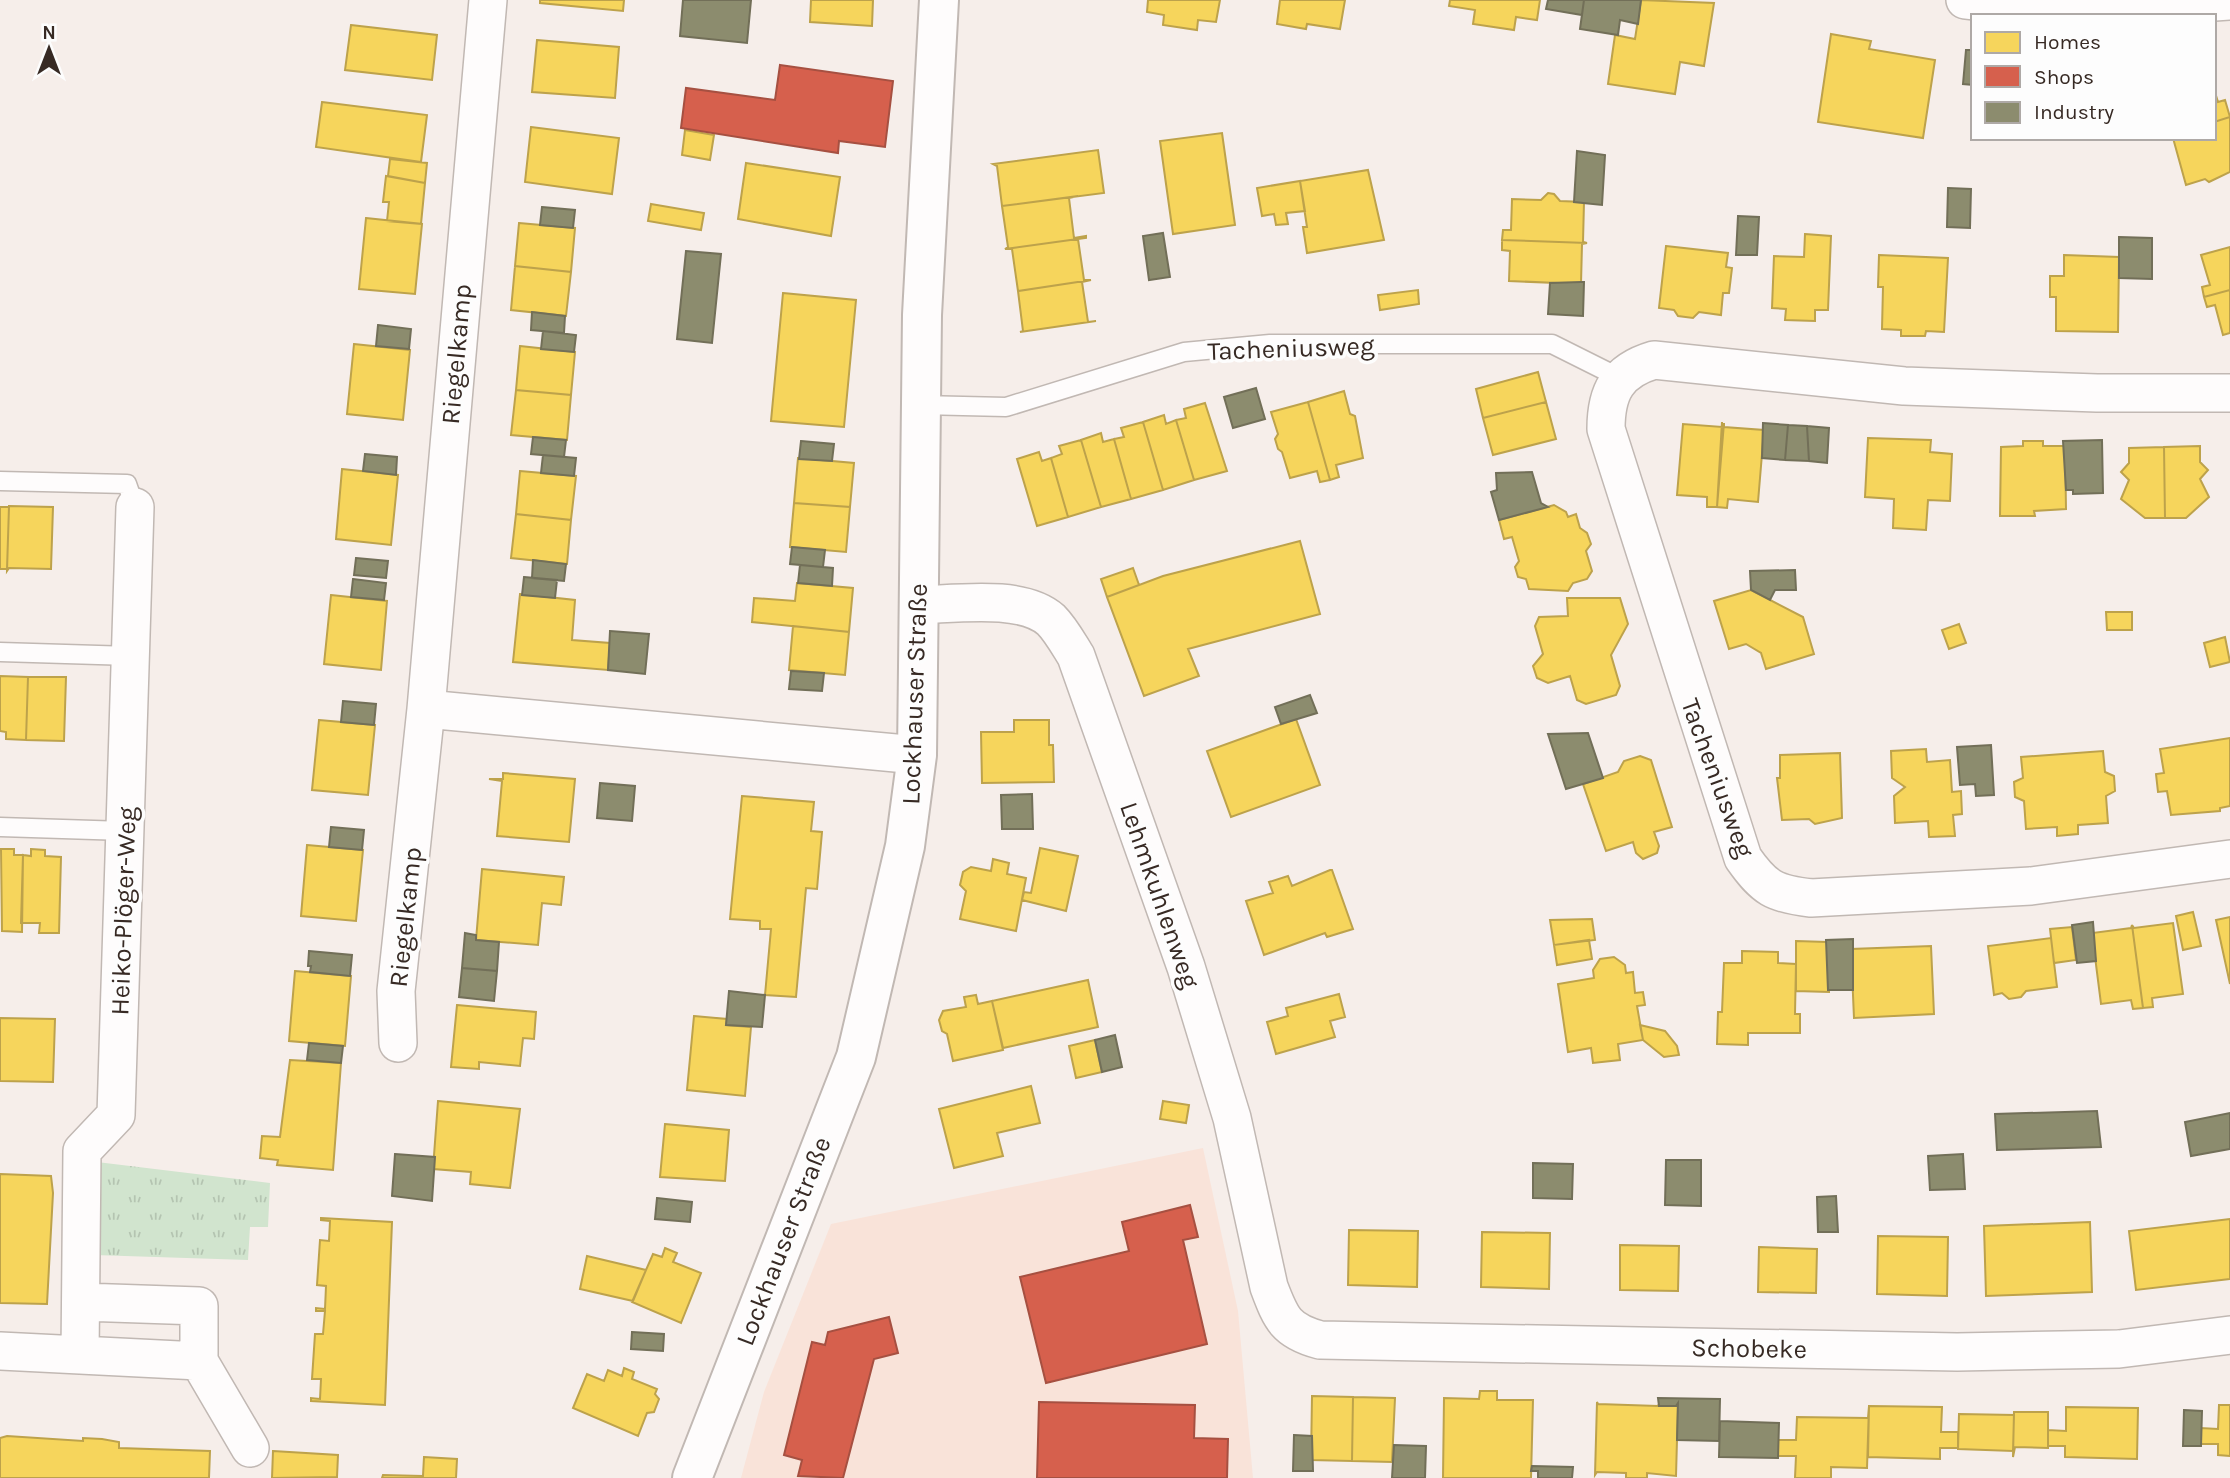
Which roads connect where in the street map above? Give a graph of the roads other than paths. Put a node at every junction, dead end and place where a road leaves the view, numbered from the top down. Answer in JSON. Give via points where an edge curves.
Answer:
{"nodes":[{"id":1,"x":488,"y":0,"type":"edge"},
{"id":2,"x":939,"y":0,"type":"edge"},
{"id":3,"x":1965,"y":0,"type":"edge"},
{"id":4,"x":2230,"y":1,"type":"edge"},
{"id":5,"x":1620,"y":378,"type":"junction"},
{"id":6,"x":2230,"y":393,"type":"edge"},
{"id":7,"x":920,"y":405,"type":"junction"},
{"id":8,"x":0,"y":481,"type":"edge"},
{"id":9,"x":135,"y":507,"type":"joint"},
{"id":10,"x":919,"y":605,"type":"junction"},
{"id":11,"x":0,"y":652,"type":"edge"},
{"id":12,"x":131,"y":656,"type":"junction"},
{"id":13,"x":426,"y":709,"type":"junction"},
{"id":14,"x":917,"y":755,"type":"junction"},
{"id":15,"x":0,"y":827,"type":"edge"},
{"id":16,"x":125,"y":831,"type":"junction"},
{"id":17,"x":2230,"y":859,"type":"edge"},
{"id":18,"x":398,"y":1042,"type":"dead end"},
{"id":19,"x":82,"y":1302,"type":"junction"},
{"id":20,"x":1278,"y":1311,"type":"joint"},
{"id":21,"x":2230,"y":1335,"type":"edge"},
{"id":22,"x":0,"y":1351,"type":"edge"},
{"id":23,"x":80,"y":1355,"type":"junction"},
{"id":24,"x":199,"y":1361,"type":"junction"},
{"id":25,"x":250,"y":1448,"type":"dead end"},
{"id":26,"x":692,"y":1478,"type":"edge"}],
"edges":[{"from":1,"to":13,"type":"street","name":"Riegelkamp"},
{"from":2,"to":7,"type":"street","name":"Lockhauser Straße"},
{"from":3,"to":4,"type":"street","via":[[2001,5]]},
{"from":5,"to":6,"type":"street","via":[[1633,367],[1654,360],[1904,386]]},
{"from":5,"to":7,"type":"lane","name":"Tacheniusweg","via":[[1552,344],[1270,344],[1184,352],[1006,407]]},
{"from":5,"to":17,"type":"street","name":"Tacheniusweg","via":[[1606,407],[1606,429],[1743,858],[1761,884],[1786,895],[1824,897],[2031,886]]},
{"from":7,"to":10,"type":"street","name":"Lockhauser Straße"},
{"from":8,"to":9,"type":"lane","via":[[127,484]]},
{"from":9,"to":12,"type":"street","name":"Heiko-Plöger-Weg"},
{"from":10,"to":14,"type":"street","name":"Lockhauser Straße"},
{"from":10,"to":20,"type":"street","name":"Lehmkuhlenweg","via":[[1024,607],[1051,620],[1076,656],[1186,967],[1235,1128]]},
{"from":11,"to":12,"type":"lane"},
{"from":12,"to":16,"type":"street","name":"Heiko-Plöger-Weg"},
{"from":13,"to":14,"type":"street"},
{"from":13,"to":18,"type":"street","name":"Riegelkamp","via":[[396,992]]},
{"from":14,"to":26,"type":"street","name":"Lockhauser Straße","via":[[905,846],[856,1057]]},
{"from":15,"to":16,"type":"lane"},
{"from":16,"to":19,"type":"street","name":"Heiko-Plöger-Weg","via":[[116,1115],[82,1151]]},
{"from":19,"to":23,"type":"street","name":"Heiko-Plöger-Weg"},
{"from":19,"to":24,"type":"street","via":[[199,1306]]},
{"from":20,"to":21,"type":"street","name":"Schobeke","via":[[1295,1333],[1320,1340],[1957,1352],[2119,1349]]},
{"from":22,"to":23,"type":"street"},
{"from":23,"to":24,"type":"street"},
{"from":24,"to":25,"type":"street"}]}
